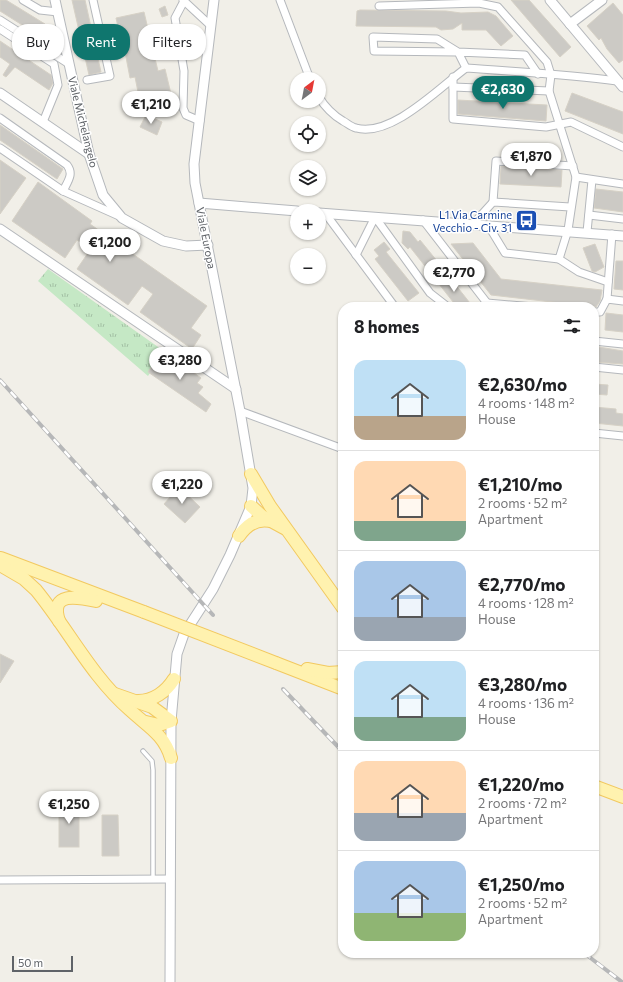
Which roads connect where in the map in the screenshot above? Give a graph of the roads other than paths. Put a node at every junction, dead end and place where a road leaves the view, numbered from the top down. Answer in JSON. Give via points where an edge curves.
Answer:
{"nodes":[{"id":1,"x":23,"y":0,"type":"edge"},
{"id":2,"x":55,"y":0,"type":"edge"},
{"id":3,"x":93,"y":0,"type":"edge"},
{"id":4,"x":214,"y":0,"type":"edge"},
{"id":5,"x":280,"y":0,"type":"edge"},
{"id":6,"x":550,"y":0,"type":"edge"},
{"id":7,"x":602,"y":0,"type":"edge"},
{"id":8,"x":184,"y":1,"type":"edge"},
{"id":9,"x":379,"y":6,"type":"dead end"},
{"id":10,"x":58,"y":12,"type":"junction"},
{"id":11,"x":0,"y":20,"type":"edge"},
{"id":12,"x":570,"y":24,"type":"junction"},
{"id":13,"x":211,"y":26,"type":"junction"},
{"id":14,"x":0,"y":29,"type":"edge"},
{"id":15,"x":458,"y":52,"type":"junction"},
{"id":16,"x":69,"y":64,"type":"junction"},
{"id":17,"x":466,"y":68,"type":"junction"},
{"id":18,"x":307,"y":72,"type":"edge"},
{"id":19,"x":538,"y":74,"type":"junction"},
{"id":20,"x":552,"y":75,"type":"junction"},
{"id":21,"x":453,"y":78,"type":"junction"},
{"id":22,"x":87,"y":80,"type":"dead end"},
{"id":23,"x":620,"y":84,"type":"edge"},
{"id":24,"x":453,"y":87,"type":"junction"},
{"id":25,"x":549,"y":91,"type":"junction"},
{"id":26,"x":0,"y":93,"type":"edge"},
{"id":27,"x":326,"y":105,"type":"edge"},
{"id":28,"x":0,"y":118,"type":"edge"},
{"id":29,"x":200,"y":121,"type":"junction"},
{"id":30,"x":43,"y":122,"type":"junction"},
{"id":31,"x":560,"y":125,"type":"junction"},
{"id":32,"x":623,"y":147,"type":"edge"},
{"id":33,"x":0,"y":148,"type":"edge"},
{"id":34,"x":89,"y":154,"type":"junction"},
{"id":35,"x":573,"y":166,"type":"junction"},
{"id":36,"x":576,"y":177,"type":"junction"},
{"id":37,"x":592,"y":180,"type":"junction"},
{"id":38,"x":623,"y":184,"type":"edge"},
{"id":39,"x":63,"y":191,"type":"junction"},
{"id":40,"x":493,"y":202,"type":"junction"},
{"id":41,"x":199,"y":203,"type":"junction"},
{"id":42,"x":570,"y":207,"type":"junction"},
{"id":43,"x":290,"y":210,"type":"edge"},
{"id":44,"x":326,"y":213,"type":"edge"},
{"id":45,"x":589,"y":215,"type":"junction"},
{"id":46,"x":375,"y":217,"type":"junction"},
{"id":47,"x":122,"y":218,"type":"junction"},
{"id":48,"x":326,"y":218,"type":"edge"},
{"id":49,"x":623,"y":219,"type":"edge"},
{"id":50,"x":423,"y":220,"type":"junction"},
{"id":51,"x":473,"y":224,"type":"junction"},
{"id":52,"x":488,"y":225,"type":"junction"},
{"id":53,"x":0,"y":229,"type":"edge"},
{"id":54,"x":568,"y":230,"type":"junction"},
{"id":55,"x":587,"y":232,"type":"junction"},
{"id":56,"x":612,"y":234,"type":"junction"},
{"id":57,"x":623,"y":236,"type":"edge"},
{"id":58,"x":208,"y":244,"type":"junction"},
{"id":59,"x":356,"y":255,"type":"junction"},
{"id":60,"x":559,"y":259,"type":"junction"},
{"id":61,"x":608,"y":282,"type":"junction"},
{"id":62,"x":607,"y":299,"type":"junction"},
{"id":63,"x":623,"y":301,"type":"edge"},
{"id":64,"x":392,"y":302,"type":"edge"},
{"id":65,"x":442,"y":302,"type":"edge"},
{"id":66,"x":485,"y":302,"type":"edge"},
{"id":67,"x":599,"y":312,"type":"edge"},
{"id":68,"x":599,"y":342,"type":"edge"},
{"id":69,"x":623,"y":344,"type":"edge"},
{"id":70,"x":599,"y":368,"type":"edge"},
{"id":71,"x":623,"y":370,"type":"edge"},
{"id":72,"x":236,"y":389,"type":"junction"},
{"id":73,"x":240,"y":411,"type":"junction"},
{"id":74,"x":599,"y":434,"type":"edge"},
{"id":75,"x":623,"y":436,"type":"edge"},
{"id":76,"x":338,"y":447,"type":"edge"},
{"id":77,"x":251,"y":474,"type":"junction"},
{"id":78,"x":251,"y":506,"type":"junction"},
{"id":79,"x":273,"y":517,"type":"junction"},
{"id":80,"x":239,"y":536,"type":"junction"},
{"id":81,"x":0,"y":558,"type":"edge"},
{"id":82,"x":0,"y":565,"type":"edge"},
{"id":83,"x":338,"y":601,"type":"edge"},
{"id":84,"x":128,"y":607,"type":"junction"},
{"id":85,"x":61,"y":626,"type":"junction"},
{"id":86,"x":280,"y":664,"type":"junction"},
{"id":87,"x":338,"y":672,"type":"edge"},
{"id":88,"x":174,"y":679,"type":"junction"},
{"id":89,"x":338,"y":687,"type":"edge"},
{"id":90,"x":112,"y":692,"type":"junction"},
{"id":91,"x":134,"y":700,"type":"junction"},
{"id":92,"x":171,"y":721,"type":"junction"},
{"id":93,"x":146,"y":722,"type":"junction"},
{"id":94,"x":143,"y":751,"type":"dead end"},
{"id":95,"x":171,"y":758,"type":"junction"},
{"id":96,"x":599,"y":788,"type":"edge"},
{"id":97,"x":623,"y":797,"type":"edge"},
{"id":98,"x":153,"y":879,"type":"junction"},
{"id":99,"x":170,"y":879,"type":"junction"},
{"id":100,"x":0,"y":880,"type":"edge"},
{"id":101,"x":170,"y":982,"type":"edge"}],
"edges":[{"from":1,"to":10,"type":"street","via":[[40,10]]},
{"from":2,"to":10,"type":"street","name":"Viale Michelangelo"},
{"from":3,"to":22,"type":"street","via":[[110,76]]},
{"from":4,"to":13,"type":"street","name":"Viale Europa"},
{"from":5,"to":18,"type":"street"},
{"from":6,"to":12,"type":"street"},
{"from":7,"to":12,"type":"street"},
{"from":8,"to":13,"type":"street"},
{"from":8,"to":29,"type":"street","via":[[175,18],[184,71],[183,108],[186,115]]},
{"from":9,"to":20,"type":"street","via":[[479,3],[498,7],[547,62]]},
{"from":10,"to":16,"type":"street","name":"Viale Michelangelo"},
{"from":11,"to":16,"type":"street"},
{"from":12,"to":23,"type":"street"},
{"from":13,"to":29,"type":"street","name":"Viale Europa"},
{"from":14,"to":30,"type":"street","via":[[54,64],[58,85]]},
{"from":15,"to":15,"type":"street","via":[[437,39],[373,37],[374,51]]},
{"from":15,"to":17,"type":"street"},
{"from":15,"to":19,"type":"street","via":[[525,55]]},
{"from":16,"to":34,"type":"street","name":"Viale Michelangelo"},
{"from":17,"to":19,"type":"street"},
{"from":17,"to":21,"type":"street"},
{"from":19,"to":20,"type":"street"},
{"from":20,"to":23,"type":"street","via":[[580,75]]},
{"from":20,"to":25,"type":"street"},
{"from":21,"to":24,"type":"street"},
{"from":21,"to":27,"type":"street","via":[[423,103],[377,129],[356,128],[335,116]]},
{"from":24,"to":25,"type":"street"},
{"from":24,"to":31,"type":"street","via":[[453,119],[546,127]]},
{"from":25,"to":31,"type":"street"},
{"from":26,"to":30,"type":"street"},
{"from":28,"to":39,"type":"street","via":[[67,165],[71,170],[71,176]]},
{"from":29,"to":41,"type":"street","name":"Viale Europa","via":[[194,164]]},
{"from":30,"to":34,"type":"street"},
{"from":31,"to":32,"type":"street","via":[[571,122]]},
{"from":31,"to":35,"type":"street"},
{"from":33,"to":39,"type":"street"},
{"from":34,"to":47,"type":"street","name":"Viale Michelangelo","via":[[103,195]]},
{"from":35,"to":36,"type":"street"},
{"from":35,"to":40,"type":"street","via":[[496,161]]},
{"from":36,"to":37,"type":"street"},
{"from":36,"to":42,"type":"street"},
{"from":37,"to":38,"type":"street"},
{"from":37,"to":45,"type":"street"},
{"from":39,"to":47,"type":"street"},
{"from":40,"to":42,"type":"street"},
{"from":40,"to":51,"type":"street"},
{"from":41,"to":43,"type":"street"},
{"from":41,"to":58,"type":"street","name":"Viale Europa"},
{"from":42,"to":54,"type":"street"},
{"from":44,"to":46,"type":"street"},
{"from":45,"to":49,"type":"street"},
{"from":45,"to":55,"type":"street"},
{"from":46,"to":50,"type":"street"},
{"from":46,"to":59,"type":"street"},
{"from":46,"to":65,"type":"street","via":[[430,293]]},
{"from":47,"to":58,"type":"street","name":"Viale Michelangelo","via":[[163,241],[186,246]]},
{"from":48,"to":59,"type":"street"},
{"from":50,"to":51,"type":"street"},
{"from":50,"to":66,"type":"street"},
{"from":51,"to":52,"type":"street"},
{"from":52,"to":54,"type":"street"},
{"from":52,"to":60,"type":"street","via":[[505,253]]},
{"from":53,"to":72,"type":"street"},
{"from":54,"to":55,"type":"street"},
{"from":54,"to":60,"type":"street"},
{"from":55,"to":56,"type":"street"},
{"from":56,"to":57,"type":"street"},
{"from":56,"to":61,"type":"street"},
{"from":58,"to":72,"type":"street","name":"Viale Europa"},
{"from":59,"to":64,"type":"street"},
{"from":60,"to":61,"type":"street","via":[[579,272]]},
{"from":61,"to":62,"type":"street"},
{"from":62,"to":63,"type":"street"},
{"from":62,"to":67,"type":"street"},
{"from":68,"to":69,"type":"street"},
{"from":70,"to":71,"type":"street"},
{"from":72,"to":73,"type":"street","name":"Viale Europa"},
{"from":73,"to":76,"type":"street"},
{"from":73,"to":77,"type":"street","name":"Viale Europa"},
{"from":74,"to":75,"type":"street"},
{"from":77,"to":78,"type":"street","name":"Viale Europa"},
{"from":77,"to":79,"type":"main road"},
{"from":78,"to":79,"type":"main road","via":[[259,514]]},
{"from":78,"to":80,"type":"street","name":"Viale Europa"},
{"from":79,"to":80,"type":"main road","via":[[252,523]]},
{"from":79,"to":83,"type":"main road","via":[[287,531]]},
{"from":80,"to":88,"type":"street","name":"Viale Europa","via":[[214,589],[181,641]]},
{"from":81,"to":84,"type":"main road"},
{"from":82,"to":85,"type":"main road","via":[[33,586]]},
{"from":84,"to":85,"type":"main road","via":[[69,597],[62,600],[57,610]]},
{"from":84,"to":86,"type":"main road","bridge":true},
{"from":85,"to":90,"type":"main road"},
{"from":86,"to":87,"type":"main road","via":[[328,673]]},
{"from":86,"to":89,"type":"main road"},
{"from":88,"to":91,"type":"main road","via":[[154,698]]},
{"from":88,"to":92,"type":"street","name":"Viale Europa"},
{"from":90,"to":91,"type":"main road"},
{"from":90,"to":93,"type":"main road","via":[[130,711]]},
{"from":91,"to":92,"type":"main road","via":[[158,710]]},
{"from":92,"to":93,"type":"main road","via":[[159,725]]},
{"from":92,"to":95,"type":"street","name":"Viale Europa"},
{"from":93,"to":95,"type":"main road","via":[[162,740]]},
{"from":94,"to":98,"type":"lane","via":[[152,761],[153,770]]},
{"from":95,"to":99,"type":"street","name":"Viale Europa"},
{"from":96,"to":97,"type":"main road"},
{"from":98,"to":99,"type":"street"},
{"from":98,"to":100,"type":"street"},
{"from":99,"to":101,"type":"street","name":"Viale Europa"}]}
